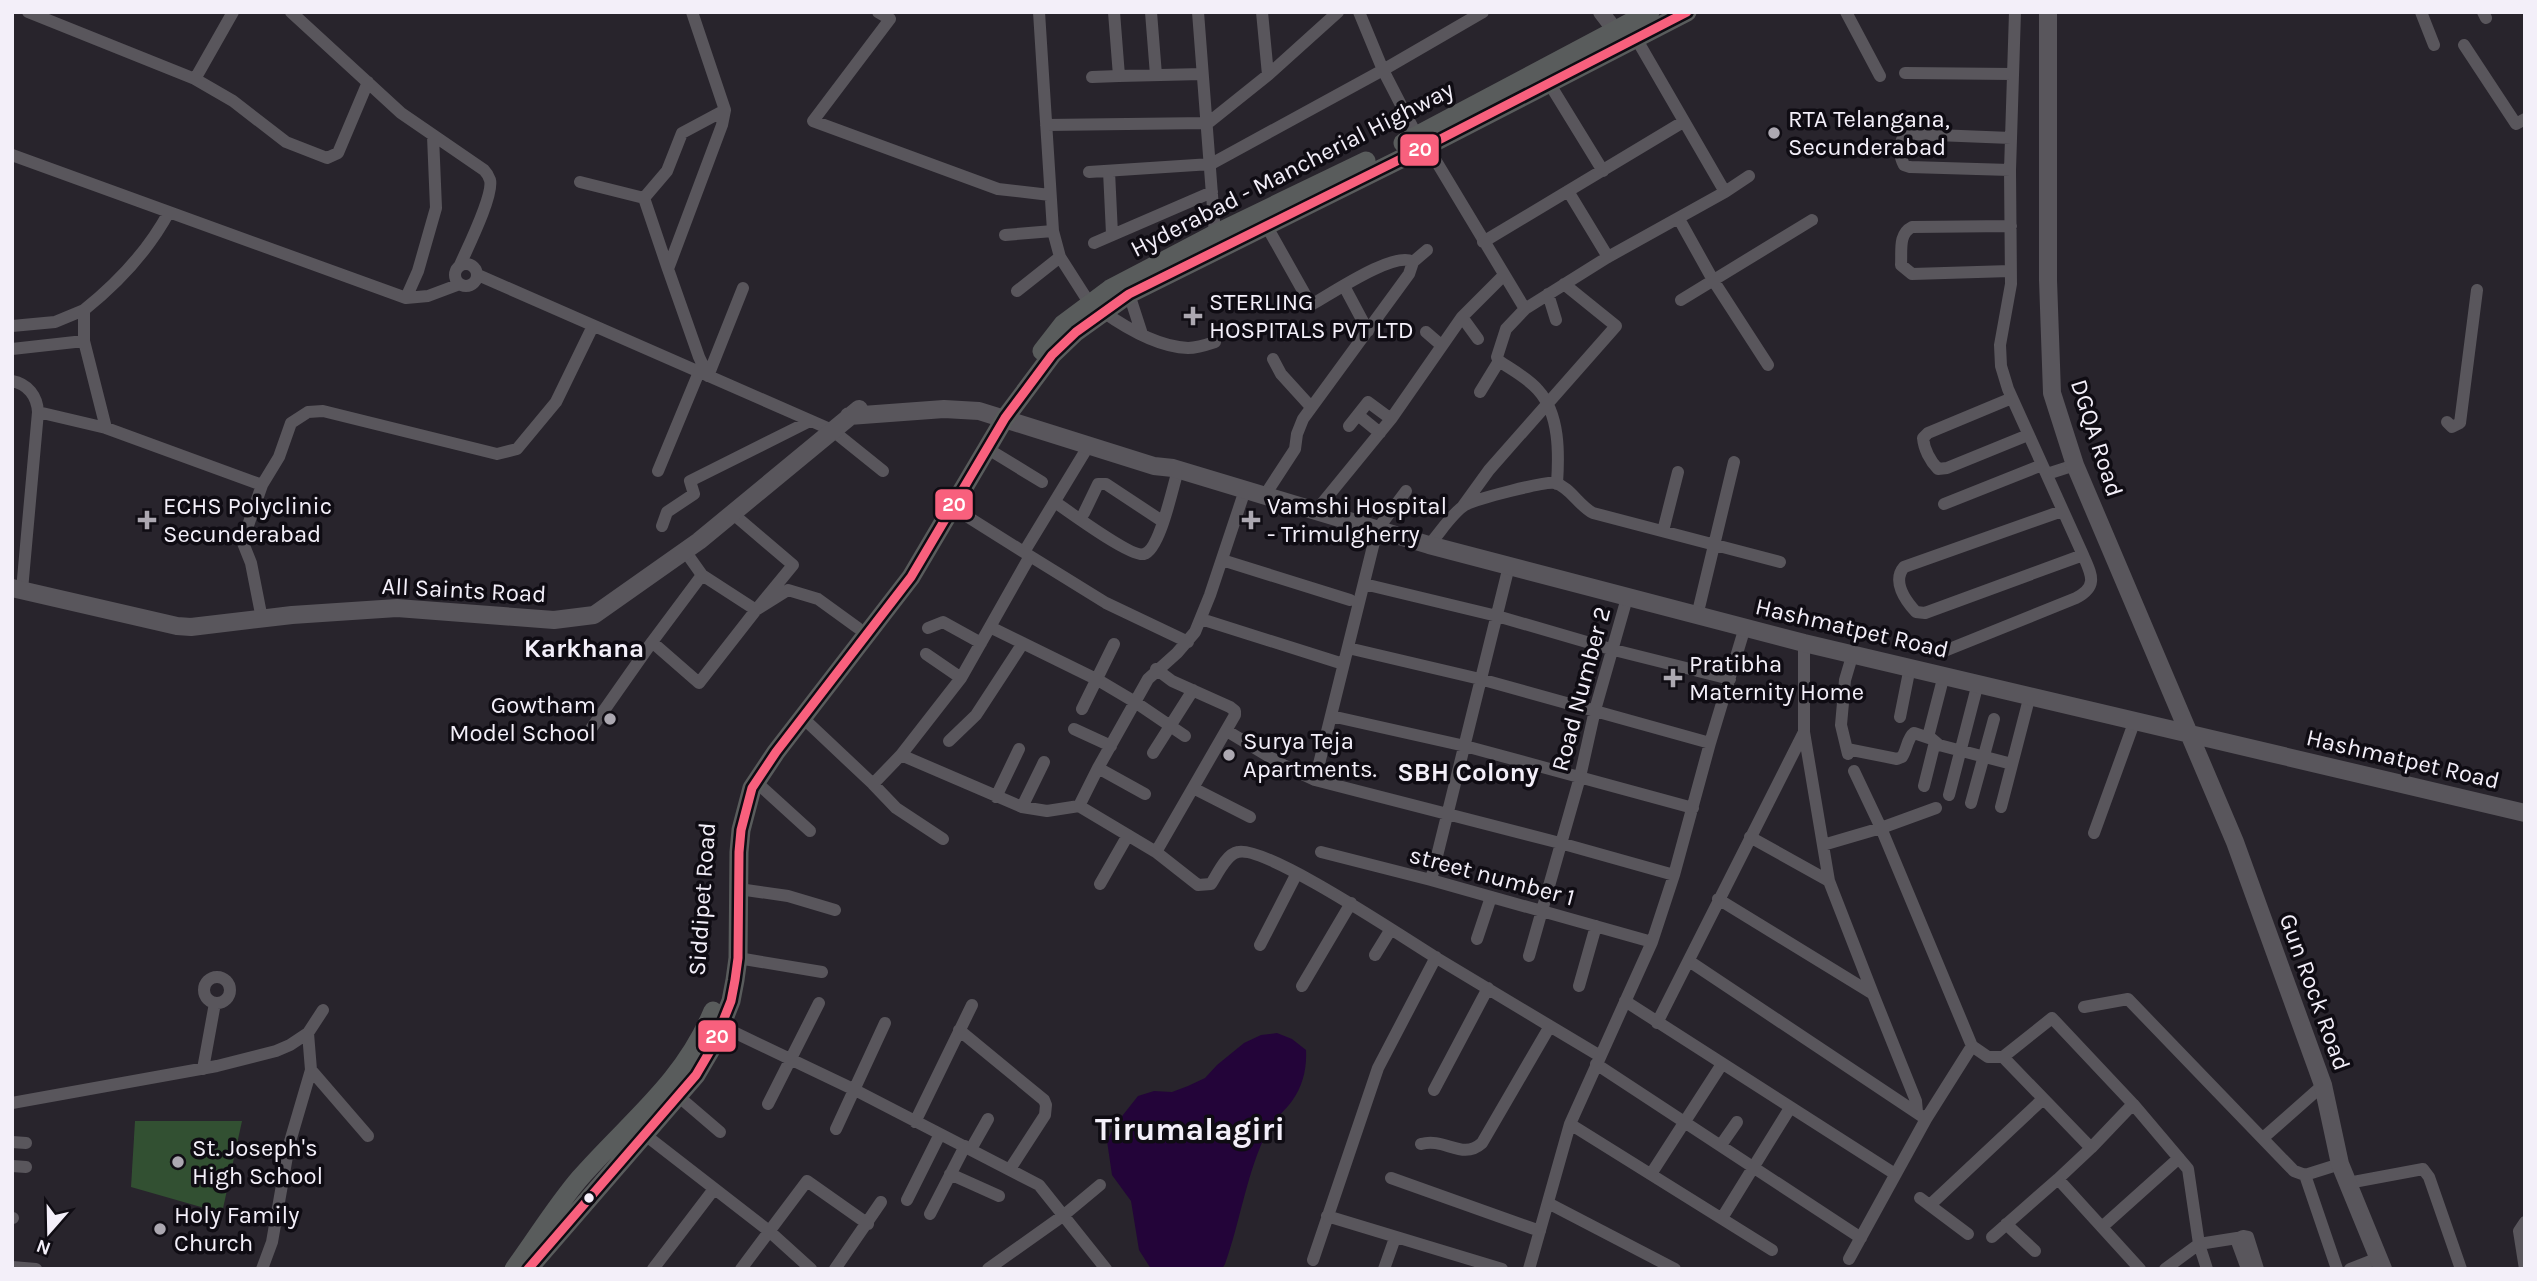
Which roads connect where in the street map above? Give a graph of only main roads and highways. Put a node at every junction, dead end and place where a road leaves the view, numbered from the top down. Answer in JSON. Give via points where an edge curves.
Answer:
{"nodes":[{"id":1,"x":1650,"y":12,"type":"edge"},
{"id":2,"x":1687,"y":12,"type":"edge"},
{"id":3,"x":2048,"y":12,"type":"edge"},
{"id":4,"x":1626,"y":34,"type":"junction"},
{"id":5,"x":1422,"y":141,"type":"junction"},
{"id":6,"x":1096,"y":308,"type":"junction"},
{"id":7,"x":1002,"y":413,"type":"junction"},
{"id":8,"x":1175,"y":469,"type":"junction"},
{"id":9,"x":17,"y":589,"type":"edge"},
{"id":10,"x":2191,"y":734,"type":"junction"},
{"id":11,"x":2525,"y":813,"type":"edge"},
{"id":12,"x":2380,"y":1263,"type":"edge"},
{"id":13,"x":528,"y":1268,"type":"edge"}],
"edges":[{"from":1,"to":4,"type":"main road","name":"Hyderabad - Mancherial Highway"},
{"from":2,"to":4,"type":"main road","name":"Hyderabad - Mancherial Highway"},
{"from":3,"to":10,"type":"main road","name":"DGQA Road","via":[[2052,393],[2075,465]]},
{"from":4,"to":5,"type":"main road","name":"Hyderabad - Mancherial Highway"},
{"from":4,"to":5,"type":"main road","name":"Hyderabad - Mancherial Highway","via":[[1549,83]]},
{"from":5,"to":6,"type":"main road","name":"Hyderabad - Mancherial Highway","via":[[1266,225]]},
{"from":5,"to":6,"type":"main road","name":"Hyderabad - Mancherial Highway","via":[[1215,234],[1110,289]]},
{"from":6,"to":7,"type":"main road","name":"Hyderabad - Mancherial Highway"},
{"from":7,"to":8,"type":"main road","name":"Hashmatpet Road","via":[[1156,459]]},
{"from":7,"to":8,"type":"main road","name":"Hashmatpet Road","via":[[1154,466]]},
{"from":7,"to":9,"type":"main road","name":"All Saints Road","via":[[944,409],[849,416],[685,551],[594,615],[554,620],[397,607],[191,627]]},
{"from":7,"to":13,"type":"main road","name":"Siddipet Road","via":[[902,568],[751,769],[737,796],[728,839],[723,981],[704,1033],[663,1091],[579,1179]]},
{"from":7,"to":13,"type":"main road","name":"Siddipet Road","via":[[988,449],[911,577],[755,781],[741,830],[738,958],[731,1000],[713,1046],[696,1075]]},
{"from":8,"to":10,"type":"main road","name":"Hashmatpet Road","via":[[1627,598]]},
{"from":10,"to":11,"type":"main road","name":"Hashmatpet Road"},
{"from":10,"to":12,"type":"main road","name":"Gun Rock Road","via":[[2323,1085],[2340,1164]]}]}
